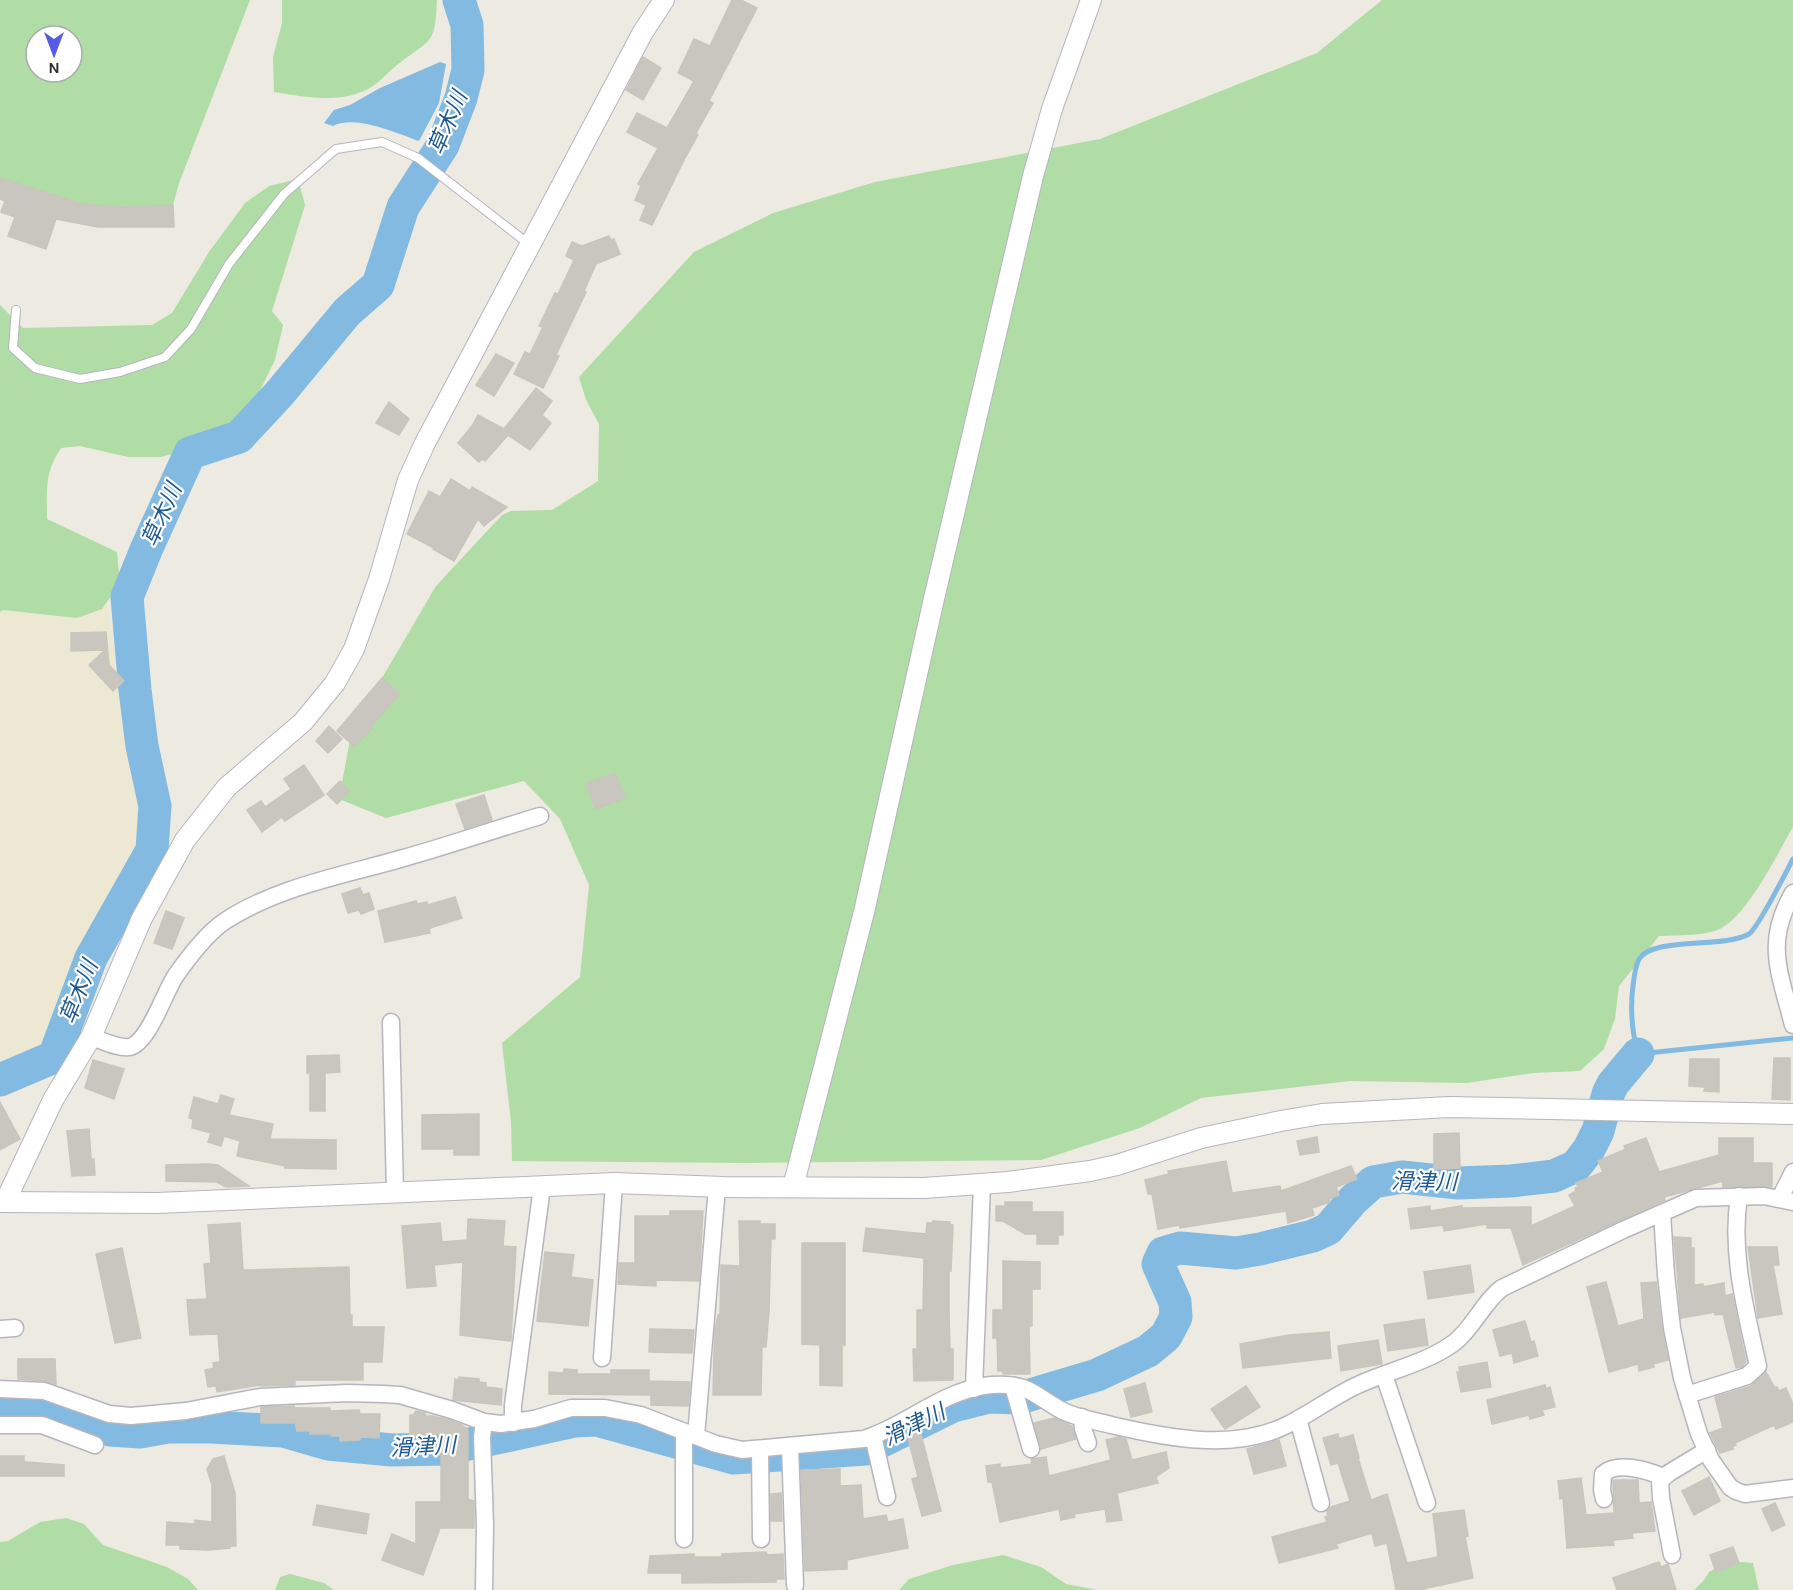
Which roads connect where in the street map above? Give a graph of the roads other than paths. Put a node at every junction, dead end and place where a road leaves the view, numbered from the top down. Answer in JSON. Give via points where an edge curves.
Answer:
{"nodes":[{"id":1,"x":664,"y":0,"type":"edge"},
{"id":2,"x":1091,"y":0,"type":"edge"},
{"id":3,"x":530,"y":246,"type":"junction"},
{"id":4,"x":16,"y":310,"type":"dead end"},
{"id":5,"x":540,"y":816,"type":"dead end"},
{"id":6,"x":1793,"y":893,"type":"edge"},
{"id":7,"x":391,"y":1022,"type":"dead end"},
{"id":8,"x":1793,"y":1025,"type":"edge"},
{"id":9,"x":91,"y":1037,"type":"junction"},
{"id":10,"x":1793,"y":1114,"type":"edge"},
{"id":11,"x":1793,"y":1172,"type":"edge"},
{"id":12,"x":614,"y":1183,"type":"junction"},
{"id":13,"x":982,"y":1184,"type":"junction"},
{"id":14,"x":542,"y":1187,"type":"junction"},
{"id":15,"x":717,"y":1187,"type":"junction"},
{"id":16,"x":793,"y":1187,"type":"junction"},
{"id":17,"x":395,"y":1193,"type":"junction"},
{"id":18,"x":1739,"y":1197,"type":"junction"},
{"id":19,"x":1787,"y":1200,"type":"edge"},
{"id":20,"x":2,"y":1202,"type":"edge"},
{"id":21,"x":1662,"y":1213,"type":"junction"},
{"id":22,"x":602,"y":1358,"type":"dead end"},
{"id":23,"x":1384,"y":1375,"type":"junction"},
{"id":24,"x":1013,"y":1386,"type":"junction"},
{"id":25,"x":0,"y":1389,"type":"edge"},
{"id":26,"x":974,"y":1389,"type":"junction"},
{"id":27,"x":1687,"y":1395,"type":"junction"},
{"id":28,"x":1082,"y":1417,"type":"junction"},
{"id":29,"x":1298,"y":1419,"type":"junction"},
{"id":30,"x":484,"y":1422,"type":"junction"},
{"id":31,"x":513,"y":1423,"type":"junction"},
{"id":32,"x":0,"y":1425,"type":"edge"},
{"id":33,"x":690,"y":1434,"type":"junction"},
{"id":34,"x":873,"y":1436,"type":"junction"},
{"id":35,"x":1088,"y":1443,"type":"dead end"},
{"id":36,"x":94,"y":1445,"type":"dead end"},
{"id":37,"x":790,"y":1446,"type":"junction"},
{"id":38,"x":760,"y":1449,"type":"junction"},
{"id":39,"x":1031,"y":1449,"type":"dead end"},
{"id":40,"x":1707,"y":1450,"type":"junction"},
{"id":41,"x":1663,"y":1477,"type":"junction"},
{"id":42,"x":1793,"y":1488,"type":"edge"},
{"id":43,"x":887,"y":1497,"type":"dead end"},
{"id":44,"x":1604,"y":1499,"type":"dead end"},
{"id":45,"x":1321,"y":1503,"type":"dead end"},
{"id":46,"x":1427,"y":1503,"type":"dead end"},
{"id":47,"x":684,"y":1539,"type":"dead end"},
{"id":48,"x":761,"y":1539,"type":"dead end"},
{"id":49,"x":1672,"y":1555,"type":"dead end"},
{"id":50,"x":795,"y":1585,"type":"dead end"},
{"id":51,"x":484,"y":1590,"type":"edge"}],
"edges":[{"from":1,"to":3,"type":"street","via":[[643,32]]},
{"from":2,"to":16,"type":"street","via":[[1033,176],[864,912]]},
{"from":3,"to":4,"type":"lane","via":[[418,158],[382,142],[336,149],[284,194],[229,264],[191,329],[165,357],[120,372],[80,379],[35,368],[13,348]]},
{"from":3,"to":9,"type":"street","via":[[408,480],[354,649],[335,683],[303,722],[227,787],[185,840],[142,918]]},
{"from":5,"to":9,"type":"street","via":[[261,901],[223,922],[206,938],[176,976],[139,1042],[123,1047]]},
{"from":6,"to":8,"type":"street","via":[[1783,911],[1776,940]]},
{"from":7,"to":17,"type":"street"},
{"from":9,"to":20,"type":"street","via":[[53,1100]]},
{"from":10,"to":13,"type":"street","via":[[1449,1107],[1322,1114],[1201,1138],[1118,1165]]},
{"from":11,"to":19,"type":"street"},
{"from":12,"to":14,"type":"street"},
{"from":12,"to":15,"type":"street"},
{"from":12,"to":22,"type":"street"},
{"from":13,"to":16,"type":"street","via":[[924,1188]]},
{"from":13,"to":26,"type":"street"},
{"from":14,"to":17,"type":"street"},
{"from":14,"to":31,"type":"street"},
{"from":15,"to":16,"type":"street"},
{"from":15,"to":33,"type":"street"},
{"from":17,"to":20,"type":"street","via":[[157,1203]]},
{"from":18,"to":19,"type":"street"},
{"from":18,"to":21,"type":"street","via":[[1696,1198]]},
{"from":18,"to":27,"type":"street","via":[[1737,1254],[1758,1366],[1747,1376]]},
{"from":21,"to":23,"type":"street","via":[[1502,1288],[1455,1341],[1431,1356]]},
{"from":21,"to":27,"type":"street","via":[[1672,1328]]},
{"from":23,"to":29,"type":"street"},
{"from":23,"to":46,"type":"street"},
{"from":24,"to":26,"type":"street"},
{"from":24,"to":28,"type":"street","via":[[1026,1388],[1066,1413]]},
{"from":24,"to":39,"type":"street"},
{"from":25,"to":30,"type":"street","via":[[44,1391],[109,1414],[131,1416],[186,1411],[260,1397],[400,1395]]},
{"from":26,"to":34,"type":"street","via":[[936,1402]]},
{"from":27,"to":40,"type":"street"},
{"from":28,"to":29,"type":"street","via":[[1153,1433],[1211,1440],[1259,1435]]},
{"from":28,"to":35,"type":"street"},
{"from":29,"to":45,"type":"street"},
{"from":30,"to":31,"type":"street"},
{"from":30,"to":51,"type":"street"},
{"from":31,"to":33,"type":"street","via":[[584,1407],[605,1408],[641,1415]]},
{"from":32,"to":36,"type":"street","via":[[42,1425]]},
{"from":33,"to":38,"type":"street","via":[[742,1450]]},
{"from":33,"to":47,"type":"street"},
{"from":34,"to":37,"type":"street"},
{"from":34,"to":43,"type":"street"},
{"from":37,"to":38,"type":"street"},
{"from":37,"to":50,"type":"street"},
{"from":38,"to":48,"type":"street"},
{"from":40,"to":41,"type":"street"},
{"from":40,"to":42,"type":"street","via":[[1736,1491],[1745,1494]]},
{"from":41,"to":44,"type":"street","via":[[1646,1470],[1613,1468],[1603,1474]]},
{"from":41,"to":49,"type":"street","via":[[1659,1486]]}]}
